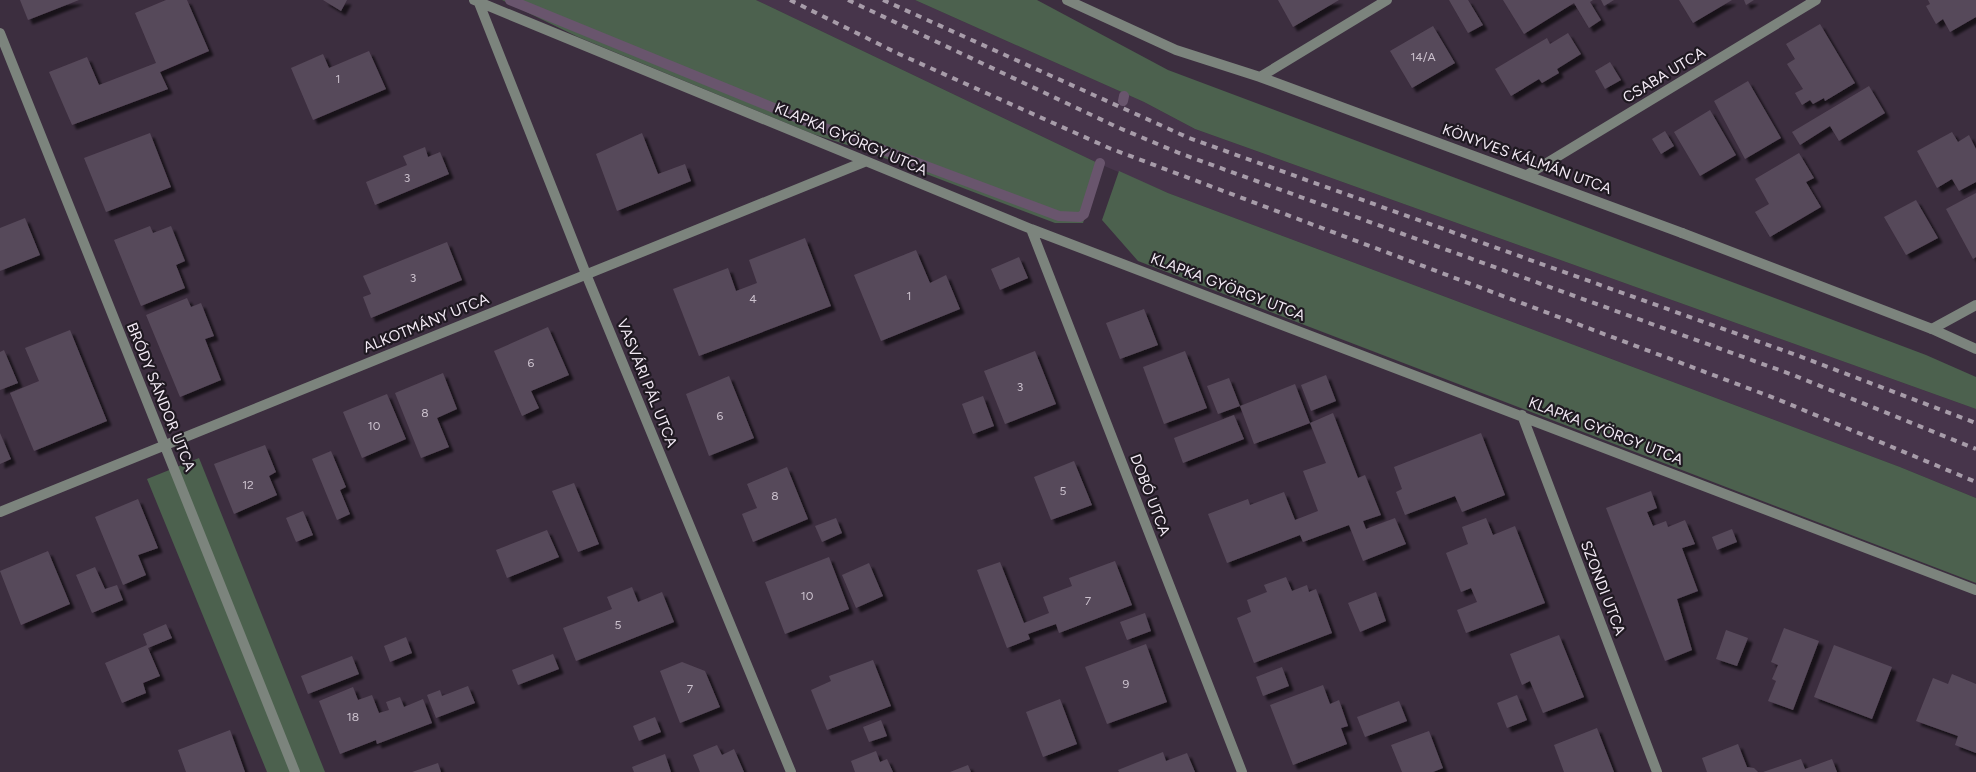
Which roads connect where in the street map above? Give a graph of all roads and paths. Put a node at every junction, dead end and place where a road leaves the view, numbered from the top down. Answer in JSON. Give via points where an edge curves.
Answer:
{"nodes":[{"id":1,"x":1067,"y":0,"type":"edge"},
{"id":2,"x":1387,"y":0,"type":"edge"},
{"id":3,"x":1816,"y":0,"type":"edge"},
{"id":4,"x":476,"y":2,"type":"edge"},
{"id":5,"x":0,"y":33,"type":"edge"},
{"id":6,"x":1260,"y":77,"type":"junction"},
{"id":7,"x":864,"y":162,"type":"junction"},
{"id":8,"x":1527,"y":175,"type":"junction"},
{"id":9,"x":1031,"y":229,"type":"junction"},
{"id":10,"x":586,"y":274,"type":"junction"},
{"id":11,"x":1976,"y":304,"type":"edge"},
{"id":12,"x":1932,"y":329,"type":"junction"},
{"id":13,"x":1976,"y":349,"type":"edge"},
{"id":14,"x":1522,"y":414,"type":"junction"},
{"id":15,"x":164,"y":446,"type":"junction"},
{"id":16,"x":0,"y":512,"type":"edge"},
{"id":17,"x":1976,"y":590,"type":"edge"},
{"id":18,"x":295,"y":772,"type":"edge"},
{"id":19,"x":791,"y":772,"type":"edge"},
{"id":20,"x":1242,"y":772,"type":"edge"},
{"id":21,"x":1657,"y":772,"type":"edge"}],
"edges":[{"from":1,"to":6,"type":"street","name":"KÖNYVES KÁLMÁN UTCA","via":[[1176,50]]},
{"from":2,"to":6,"type":"street"},
{"from":3,"to":8,"type":"street","name":"CSABA UTCA"},
{"from":4,"to":7,"type":"street","name":"KLAPKA GYÖRGY UTCA"},
{"from":4,"to":10,"type":"street","name":"VASVÁRI PÁL UTCA"},
{"from":5,"to":15,"type":"street","name":"BRÓDY SÁNDOR UTCA"},
{"from":6,"to":8,"type":"street","name":"KÖNYVES KÁLMÁN UTCA"},
{"from":7,"to":9,"type":"street","name":"KLAPKA GYÖRGY UTCA"},
{"from":7,"to":10,"type":"street","name":"ALKOTMÁNY UTCA"},
{"from":8,"to":12,"type":"street","name":"KÖNYVES KÁLMÁN UTCA"},
{"from":9,"to":14,"type":"street","name":"KLAPKA GYÖRGY UTCA"},
{"from":9,"to":20,"type":"street","name":"DOBÓ UTCA"},
{"from":10,"to":15,"type":"street","name":"ALKOTMÁNY UTCA"},
{"from":10,"to":19,"type":"street","name":"VASVÁRI PÁL UTCA"},
{"from":11,"to":12,"type":"street"},
{"from":12,"to":13,"type":"street","name":"KÖNYVES KÁLMÁN UTCA"},
{"from":14,"to":17,"type":"street","name":"KLAPKA GYÖRGY UTCA"},
{"from":14,"to":21,"type":"street","name":"SZONDI UTCA"},
{"from":15,"to":16,"type":"street","name":"ALKOTMÁNY UTCA"},
{"from":15,"to":18,"type":"street","name":"BRÓDY SÁNDOR UTCA"}]}
